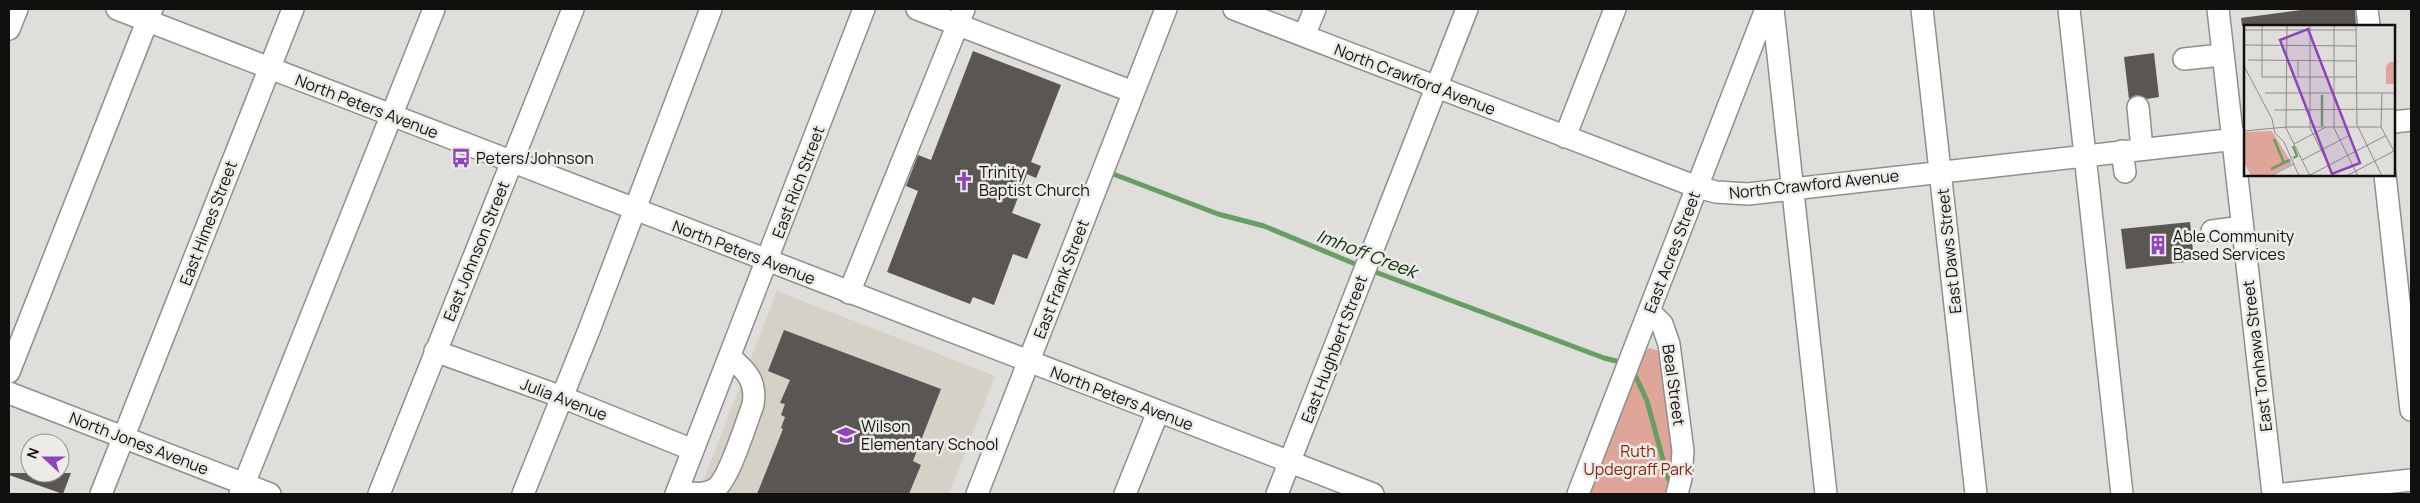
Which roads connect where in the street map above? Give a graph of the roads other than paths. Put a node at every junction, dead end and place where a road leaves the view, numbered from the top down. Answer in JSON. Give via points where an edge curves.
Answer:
{"nodes":[{"id":1,"x":17,"y":9,"type":"edge"},
{"id":2,"x":117,"y":9,"type":"edge"},
{"id":3,"x":293,"y":9,"type":"edge"},
{"id":4,"x":434,"y":9,"type":"edge"},
{"id":5,"x":573,"y":9,"type":"edge"},
{"id":6,"x":711,"y":9,"type":"edge"},
{"id":7,"x":864,"y":9,"type":"edge"},
{"id":8,"x":917,"y":9,"type":"edge"},
{"id":9,"x":1166,"y":9,"type":"edge"},
{"id":10,"x":1234,"y":9,"type":"edge"},
{"id":11,"x":1315,"y":9,"type":"edge"},
{"id":12,"x":1467,"y":9,"type":"edge"},
{"id":13,"x":1615,"y":9,"type":"edge"},
{"id":14,"x":1766,"y":9,"type":"edge"},
{"id":15,"x":1773,"y":9,"type":"edge"},
{"id":16,"x":1922,"y":9,"type":"edge"},
{"id":17,"x":2069,"y":9,"type":"edge"},
{"id":18,"x":2218,"y":9,"type":"edge"},
{"id":19,"x":2367,"y":9,"type":"edge"},
{"id":20,"x":149,"y":15,"type":"edge"},
{"id":21,"x":961,"y":16,"type":"edge"},
{"id":22,"x":2369,"y":25,"type":"edge"},
{"id":23,"x":9,"y":29,"type":"edge"},
{"id":24,"x":1304,"y":36,"type":"junction"},
{"id":25,"x":2222,"y":55,"type":"junction"},
{"id":26,"x":2184,"y":59,"type":"dead end"},
{"id":27,"x":270,"y":69,"type":"junction"},
{"id":28,"x":1437,"y":87,"type":"junction"},
{"id":29,"x":1133,"y":92,"type":"junction"},
{"id":30,"x":2138,"y":107,"type":"dead end"},
{"id":31,"x":392,"y":116,"type":"junction"},
{"id":32,"x":2411,"y":120,"type":"edge"},
{"id":33,"x":2395,"y":122,"type":"edge"},
{"id":34,"x":1565,"y":136,"type":"junction"},
{"id":35,"x":2238,"y":139,"type":"edge"},
{"id":36,"x":2085,"y":156,"type":"junction"},
{"id":37,"x":2130,"y":157,"type":"junction"},
{"id":38,"x":513,"y":162,"type":"junction"},
{"id":39,"x":1940,"y":171,"type":"junction"},
{"id":40,"x":2385,"y":176,"type":"edge"},
{"id":41,"x":1697,"y":187,"type":"junction"},
{"id":42,"x":1793,"y":188,"type":"junction"},
{"id":43,"x":635,"y":210,"type":"junction"},
{"id":44,"x":2242,"y":228,"type":"junction"},
{"id":45,"x":2212,"y":231,"type":"dead end"},
{"id":46,"x":767,"y":262,"type":"junction"},
{"id":47,"x":849,"y":293,"type":"junction"},
{"id":48,"x":1649,"y":312,"type":"junction"},
{"id":49,"x":2407,"y":326,"type":"edge"},
{"id":50,"x":435,"y":351,"type":"junction"},
{"id":51,"x":730,"y":357,"type":"junction"},
{"id":52,"x":1029,"y":362,"type":"junction"},
{"id":53,"x":9,"y":372,"type":"edge"},
{"id":54,"x":9,"y":392,"type":"edge"},
{"id":55,"x":562,"y":397,"type":"junction"},
{"id":56,"x":2411,"y":410,"type":"edge"},
{"id":57,"x":1158,"y":412,"type":"junction"},
{"id":58,"x":124,"y":438,"type":"junction"},
{"id":59,"x":693,"y":450,"type":"junction"},
{"id":60,"x":1290,"y":462,"type":"junction"},
{"id":61,"x":2410,"y":485,"type":"edge"},
{"id":62,"x":242,"y":489,"type":"edge"},
{"id":63,"x":676,"y":493,"type":"edge"},
{"id":64,"x":102,"y":494,"type":"edge"},
{"id":65,"x":270,"y":494,"type":"edge"},
{"id":66,"x":378,"y":494,"type":"edge"},
{"id":67,"x":523,"y":494,"type":"edge"},
{"id":68,"x":977,"y":494,"type":"edge"},
{"id":69,"x":1126,"y":494,"type":"edge"},
{"id":70,"x":1277,"y":494,"type":"edge"},
{"id":71,"x":1373,"y":494,"type":"edge"},
{"id":72,"x":1578,"y":494,"type":"edge"},
{"id":73,"x":1677,"y":494,"type":"edge"},
{"id":74,"x":1826,"y":494,"type":"edge"},
{"id":75,"x":1976,"y":494,"type":"edge"},
{"id":76,"x":2122,"y":494,"type":"edge"},
{"id":77,"x":2273,"y":494,"type":"edge"},
{"id":78,"x":2284,"y":494,"type":"edge"}],
"edges":[{"from":1,"to":23,"type":"street"},
{"from":2,"to":20,"type":"street","name":"North Peters Avenue"},
{"from":3,"to":27,"type":"street","name":"East Himes Street"},
{"from":4,"to":31,"type":"street"},
{"from":5,"to":38,"type":"street","name":"East Johnson Street"},
{"from":6,"to":43,"type":"street"},
{"from":7,"to":46,"type":"street","name":"East Rich Street"},
{"from":8,"to":21,"type":"street"},
{"from":9,"to":29,"type":"street","name":"East Frank Street"},
{"from":10,"to":24,"type":"street","name":"North Crawford Avenue"},
{"from":11,"to":24,"type":"street"},
{"from":12,"to":28,"type":"street","name":"East Hughbert Street"},
{"from":13,"to":34,"type":"street"},
{"from":14,"to":41,"type":"street","name":"East Acres Street"},
{"from":15,"to":42,"type":"street"},
{"from":16,"to":39,"type":"street","name":"East Daws Street"},
{"from":17,"to":36,"type":"street"},
{"from":18,"to":25,"type":"street","name":"East Tonhawa Street"},
{"from":19,"to":22,"type":"street"},
{"from":20,"to":27,"type":"street","name":"North Peters Avenue"},
{"from":20,"to":53,"type":"street"},
{"from":21,"to":29,"type":"street"},
{"from":21,"to":47,"type":"street"},
{"from":24,"to":28,"type":"street","name":"North Crawford Avenue"},
{"from":25,"to":26,"type":"street"},
{"from":25,"to":35,"type":"street","name":"East Tonhawa Street"},
{"from":27,"to":31,"type":"street","name":"North Peters Avenue"},
{"from":27,"to":58,"type":"street","name":"East Himes Street"},
{"from":28,"to":34,"type":"street","name":"North Crawford Avenue"},
{"from":28,"to":60,"type":"street","name":"East Hughbert Street"},
{"from":29,"to":52,"type":"street","name":"East Frank Street"},
{"from":30,"to":37,"type":"street"},
{"from":31,"to":38,"type":"street","name":"North Peters Avenue"},
{"from":31,"to":62,"type":"street"},
{"from":32,"to":33,"type":"street"},
{"from":34,"to":41,"type":"street","name":"North Crawford Avenue"},
{"from":35,"to":37,"type":"street","name":"North Crawford Avenue"},
{"from":35,"to":44,"type":"street","name":"East Tonhawa Street"},
{"from":36,"to":37,"type":"street","name":"North Crawford Avenue"},
{"from":36,"to":39,"type":"street","name":"North Crawford Avenue"},
{"from":36,"to":76,"type":"street"},
{"from":38,"to":43,"type":"street","name":"North Peters Avenue"},
{"from":38,"to":50,"type":"street","name":"East Johnson Street"},
{"from":39,"to":42,"type":"street","name":"North Crawford Avenue"},
{"from":39,"to":75,"type":"street","name":"East Daws Street"},
{"from":40,"to":49,"type":"street"},
{"from":41,"to":42,"type":"street","name":"North Crawford Avenue","via":[[1731,194]]},
{"from":41,"to":48,"type":"street","name":"East Acres Street"},
{"from":42,"to":74,"type":"street"},
{"from":43,"to":46,"type":"street","name":"North Peters Avenue"},
{"from":43,"to":55,"type":"street"},
{"from":44,"to":45,"type":"street"},
{"from":44,"to":77,"type":"street","name":"East Tonhawa Street"},
{"from":46,"to":47,"type":"street","name":"North Peters Avenue"},
{"from":46,"to":51,"type":"street","name":"East Rich Street"},
{"from":47,"to":52,"type":"street","name":"North Peters Avenue"},
{"from":48,"to":72,"type":"street","name":"East Acres Street"},
{"from":48,"to":73,"type":"street","name":"Beal Street","via":[[1662,324],[1669,344],[1683,451]]},
{"from":49,"to":56,"type":"street"},
{"from":50,"to":55,"type":"street","name":"Julia Avenue"},
{"from":50,"to":66,"type":"street","name":"East Johnson Street"},
{"from":51,"to":59,"type":"street","name":"East Rich Street"},
{"from":51,"to":63,"type":"street","via":[[749,375],[754,396],[727,471],[716,488],[708,492]]},
{"from":52,"to":57,"type":"street","name":"North Peters Avenue"},
{"from":52,"to":68,"type":"street","name":"East Frank Street"},
{"from":54,"to":58,"type":"street","name":"North Jones Avenue"},
{"from":55,"to":59,"type":"street","name":"Julia Avenue"},
{"from":55,"to":67,"type":"street"},
{"from":57,"to":60,"type":"street","name":"North Peters Avenue"},
{"from":57,"to":69,"type":"street"},
{"from":58,"to":62,"type":"street","name":"North Jones Avenue"},
{"from":58,"to":64,"type":"street","name":"East Himes Street"},
{"from":59,"to":63,"type":"street","name":"East Rich Street"},
{"from":60,"to":70,"type":"street","name":"East Hughbert Street"},
{"from":60,"to":71,"type":"street","name":"North Peters Avenue"},
{"from":61,"to":78,"type":"street"},
{"from":62,"to":65,"type":"street","name":"North Jones Avenue"}]}
